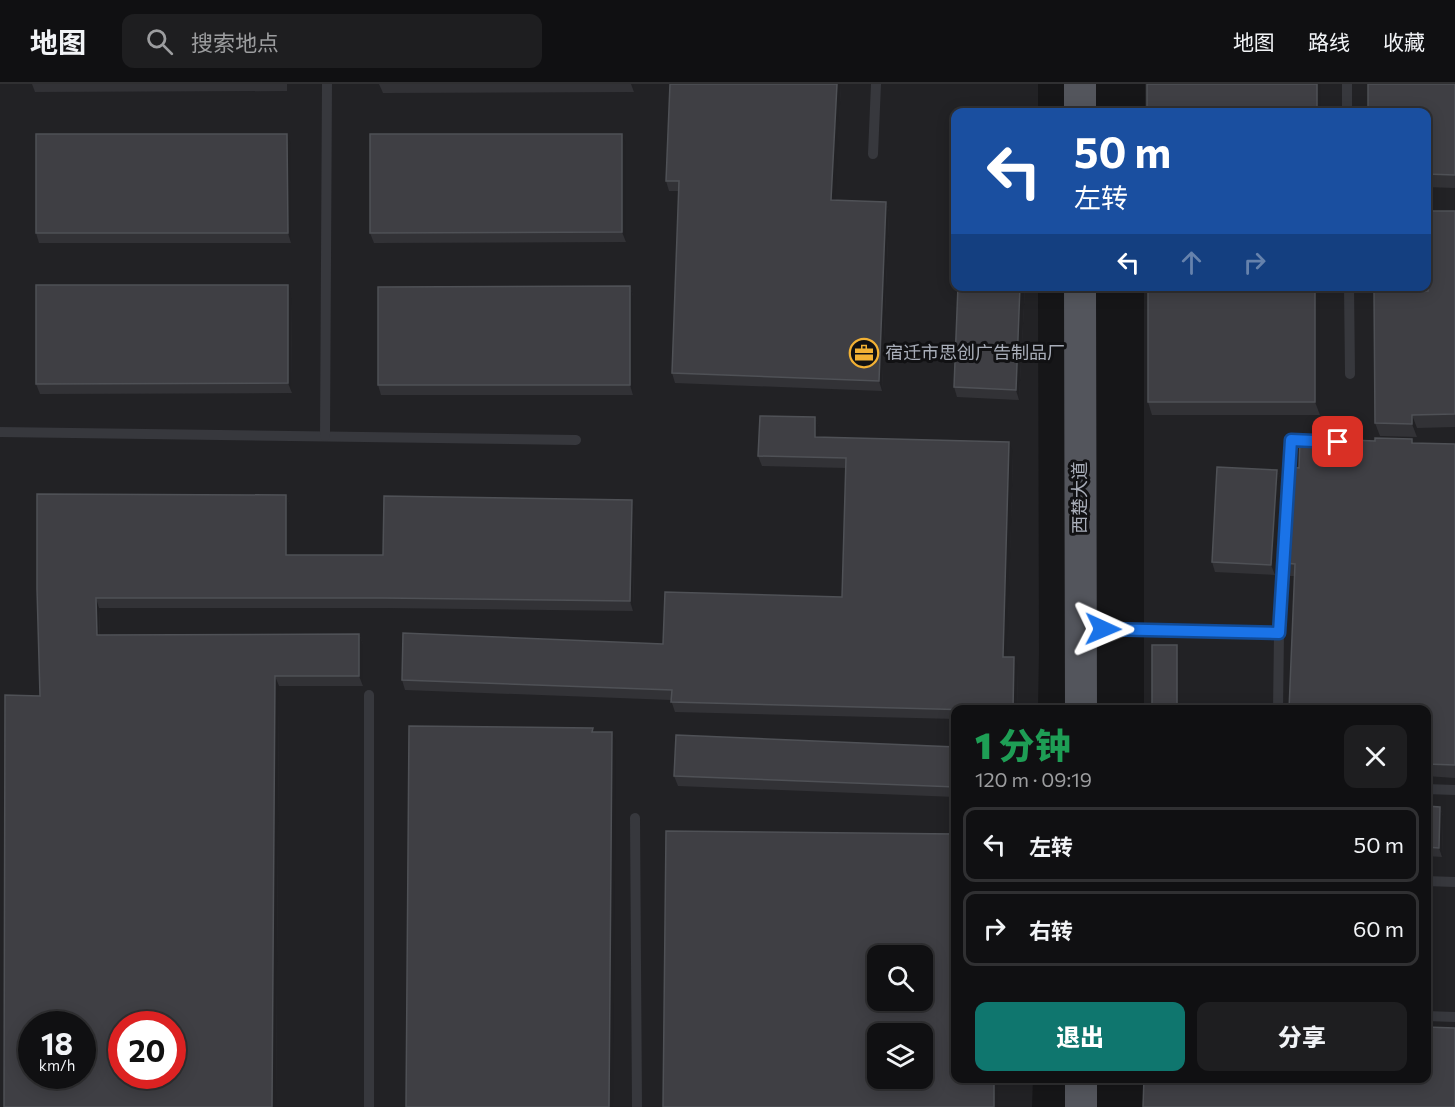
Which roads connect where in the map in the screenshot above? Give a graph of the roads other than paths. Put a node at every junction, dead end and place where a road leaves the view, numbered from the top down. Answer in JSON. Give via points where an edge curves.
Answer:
{"nodes":[{"id":1,"x":327,"y":84,"type":"edge"},
{"id":2,"x":876,"y":84,"type":"edge"},
{"id":3,"x":1080,"y":84,"type":"edge"},
{"id":4,"x":1347,"y":84,"type":"edge"},
{"id":5,"x":1080,"y":108,"type":"edge"},
{"id":6,"x":1347,"y":108,"type":"edge"},
{"id":7,"x":873,"y":154,"type":"dead end"},
{"id":8,"x":1080,"y":291,"type":"edge"},
{"id":9,"x":1349,"y":291,"type":"edge"},
{"id":10,"x":1350,"y":374,"type":"dead end"},
{"id":11,"x":0,"y":432,"type":"edge"},
{"id":12,"x":325,"y":436,"type":"junction"},
{"id":13,"x":576,"y":440,"type":"dead end"},
{"id":14,"x":1326,"y":441,"type":"edge"},
{"id":15,"x":1081,"y":628,"type":"junction"},
{"id":16,"x":1279,"y":633,"type":"junction"},
{"id":17,"x":369,"y":695,"type":"dead end"},
{"id":18,"x":1081,"y":705,"type":"edge"},
{"id":19,"x":1278,"y":705,"type":"edge"},
{"id":20,"x":1431,"y":789,"type":"edge"},
{"id":21,"x":1455,"y":790,"type":"edge"},
{"id":22,"x":635,"y":818,"type":"dead end"},
{"id":23,"x":1431,"y":881,"type":"edge"},
{"id":24,"x":1455,"y":882,"type":"edge"},
{"id":25,"x":1431,"y":1016,"type":"edge"},
{"id":26,"x":1455,"y":1017,"type":"edge"},
{"id":27,"x":1081,"y":1083,"type":"edge"},
{"id":28,"x":369,"y":1107,"type":"edge"},
{"id":29,"x":637,"y":1107,"type":"edge"},
{"id":30,"x":1081,"y":1107,"type":"edge"}],
"edges":[{"from":1,"to":12,"type":"lane"},
{"from":2,"to":7,"type":"lane"},
{"from":3,"to":5,"type":"main road"},
{"from":4,"to":6,"type":"lane"},
{"from":8,"to":15,"type":"main road","name":"西楚大道"},
{"from":9,"to":10,"type":"lane"},
{"from":11,"to":12,"type":"lane"},
{"from":12,"to":13,"type":"lane"},
{"from":14,"to":16,"type":"lane","via":[[1291,440]]},
{"from":15,"to":16,"type":"lane"},
{"from":15,"to":18,"type":"main road","name":"西楚大道"},
{"from":16,"to":19,"type":"lane"},
{"from":17,"to":28,"type":"lane"},
{"from":20,"to":21,"type":"lane"},
{"from":22,"to":29,"type":"lane"},
{"from":23,"to":24,"type":"lane"},
{"from":25,"to":26,"type":"lane"},
{"from":27,"to":30,"type":"main road"}]}
